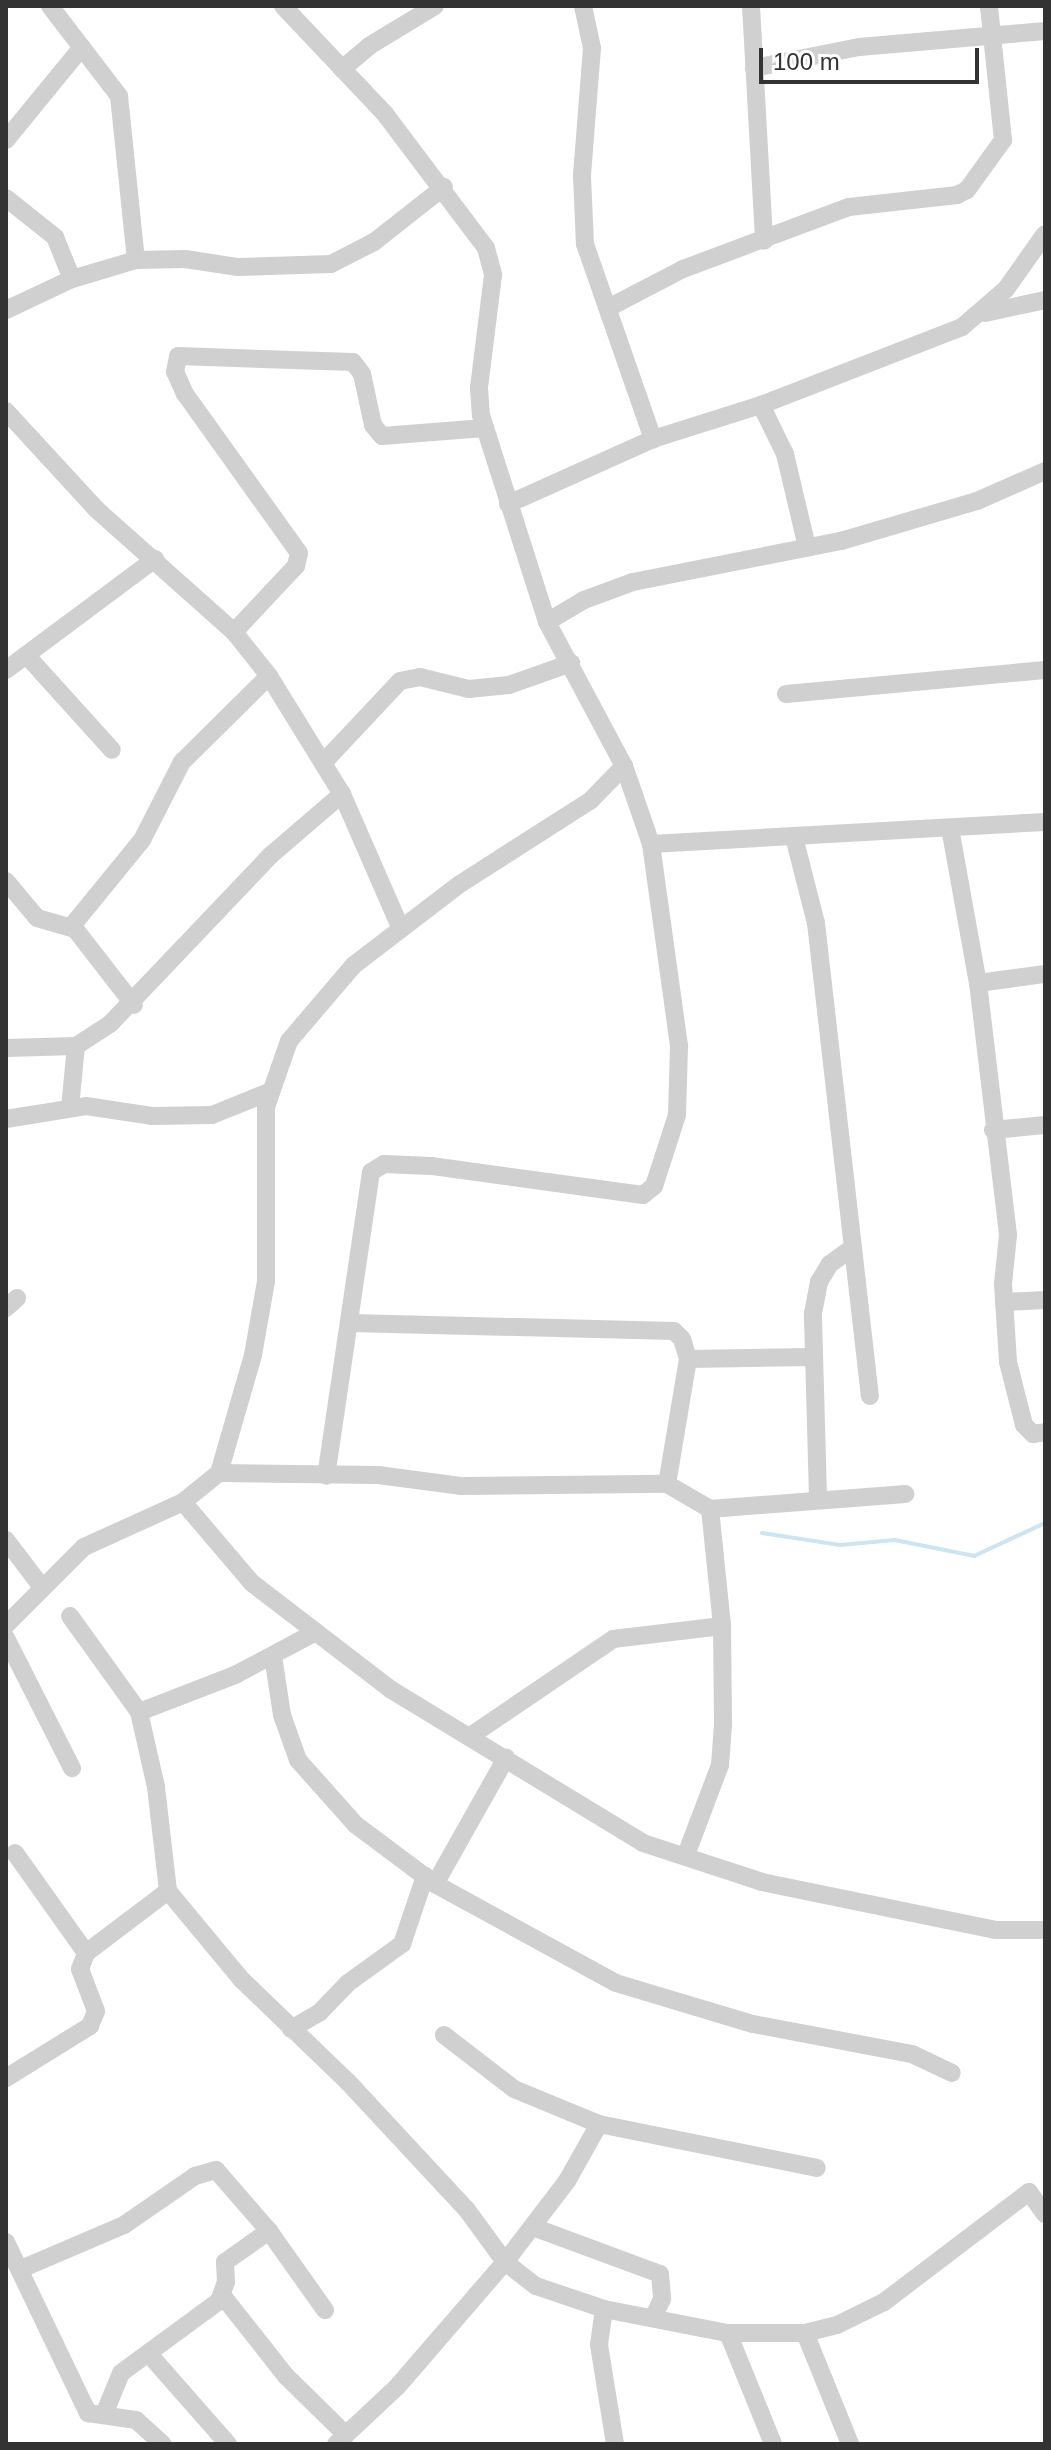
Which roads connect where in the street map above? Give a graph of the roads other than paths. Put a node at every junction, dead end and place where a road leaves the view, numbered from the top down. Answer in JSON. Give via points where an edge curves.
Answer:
{"nodes":[{"id":1,"x":50,"y":6,"type":"edge"},
{"id":2,"x":283,"y":6,"type":"edge"},
{"id":3,"x":435,"y":6,"type":"edge"},
{"id":4,"x":583,"y":6,"type":"edge"},
{"id":5,"x":751,"y":6,"type":"edge"},
{"id":6,"x":989,"y":6,"type":"edge"},
{"id":7,"x":412,"y":11,"type":"edge"},
{"id":8,"x":1045,"y":31,"type":"edge"},
{"id":9,"x":993,"y":37,"type":"junction"},
{"id":10,"x":82,"y":47,"type":"junction"},
{"id":11,"x":754,"y":68,"type":"junction"},
{"id":12,"x":342,"y":69,"type":"junction"},
{"id":13,"x":6,"y":140,"type":"edge"},
{"id":14,"x":444,"y":187,"type":"junction"},
{"id":15,"x":6,"y":198,"type":"edge"},
{"id":16,"x":1045,"y":234,"type":"edge"},
{"id":17,"x":764,"y":241,"type":"junction"},
{"id":18,"x":136,"y":260,"type":"junction"},
{"id":19,"x":72,"y":279,"type":"junction"},
{"id":20,"x":1045,"y":300,"type":"edge"},
{"id":21,"x":610,"y":307,"type":"junction"},
{"id":22,"x":6,"y":310,"type":"edge"},
{"id":23,"x":981,"y":315,"type":"junction"},
{"id":24,"x":761,"y":405,"type":"junction"},
{"id":25,"x":9,"y":420,"type":"edge"},
{"id":26,"x":485,"y":428,"type":"junction"},
{"id":27,"x":653,"y":439,"type":"junction"},
{"id":28,"x":1045,"y":473,"type":"edge"},
{"id":29,"x":508,"y":504,"type":"junction"},
{"id":30,"x":807,"y":547,"type":"junction"},
{"id":31,"x":155,"y":559,"type":"junction"},
{"id":32,"x":547,"y":622,"type":"junction"},
{"id":33,"x":234,"y":632,"type":"junction"},
{"id":34,"x":28,"y":657,"type":"junction"},
{"id":35,"x":571,"y":663,"type":"junction"},
{"id":36,"x":6,"y":670,"type":"edge"},
{"id":37,"x":1045,"y":670,"type":"edge"},
{"id":38,"x":269,"y":676,"type":"junction"},
{"id":39,"x":786,"y":694,"type":"dead end"},
{"id":40,"x":112,"y":750,"type":"dead end"},
{"id":41,"x":323,"y":763,"type":"junction"},
{"id":42,"x":624,"y":766,"type":"junction"},
{"id":43,"x":342,"y":794,"type":"junction"},
{"id":44,"x":1045,"y":822,"type":"edge"},
{"id":45,"x":950,"y":828,"type":"junction"},
{"id":46,"x":794,"y":837,"type":"junction"},
{"id":47,"x":651,"y":844,"type":"junction"},
{"id":48,"x":6,"y":881,"type":"edge"},
{"id":49,"x":71,"y":927,"type":"junction"},
{"id":50,"x":400,"y":927,"type":"junction"},
{"id":51,"x":1045,"y":974,"type":"edge"},
{"id":52,"x":978,"y":983,"type":"junction"},
{"id":53,"x":134,"y":1005,"type":"junction"},
{"id":54,"x":76,"y":1046,"type":"junction"},
{"id":55,"x":6,"y":1048,"type":"edge"},
{"id":56,"x":269,"y":1092,"type":"junction"},
{"id":57,"x":70,"y":1108,"type":"junction"},
{"id":58,"x":6,"y":1119,"type":"edge"},
{"id":59,"x":1045,"y":1125,"type":"edge"},
{"id":60,"x":993,"y":1130,"type":"junction"},
{"id":61,"x":852,"y":1248,"type":"junction"},
{"id":62,"x":1045,"y":1300,"type":"edge"},
{"id":63,"x":1004,"y":1302,"type":"junction"},
{"id":64,"x":351,"y":1323,"type":"junction"},
{"id":65,"x":813,"y":1357,"type":"junction"},
{"id":66,"x":688,"y":1359,"type":"junction"},
{"id":67,"x":870,"y":1396,"type":"dead end"},
{"id":68,"x":1045,"y":1432,"type":"edge"},
{"id":69,"x":219,"y":1473,"type":"junction"},
{"id":70,"x":326,"y":1476,"type":"junction"},
{"id":71,"x":667,"y":1484,"type":"junction"},
{"id":72,"x":905,"y":1494,"type":"dead end"},
{"id":73,"x":818,"y":1497,"type":"junction"},
{"id":74,"x":183,"y":1502,"type":"junction"},
{"id":75,"x":710,"y":1509,"type":"junction"},
{"id":76,"x":6,"y":1540,"type":"edge"},
{"id":77,"x":41,"y":1586,"type":"junction"},
{"id":78,"x":70,"y":1616,"type":"dead end"},
{"id":79,"x":6,"y":1625,"type":"edge"},
{"id":80,"x":722,"y":1626,"type":"junction"},
{"id":81,"x":314,"y":1633,"type":"junction"},
{"id":82,"x":6,"y":1638,"type":"edge"},
{"id":83,"x":273,"y":1656,"type":"junction"},
{"id":84,"x":139,"y":1712,"type":"junction"},
{"id":85,"x":469,"y":1737,"type":"junction"},
{"id":86,"x":506,"y":1758,"type":"junction"},
{"id":87,"x":72,"y":1768,"type":"dead end"},
{"id":88,"x":15,"y":1853,"type":"dead end"},
{"id":89,"x":686,"y":1855,"type":"junction"},
{"id":90,"x":430,"y":1880,"type":"junction"},
{"id":91,"x":168,"y":1891,"type":"junction"},
{"id":92,"x":1045,"y":1930,"type":"edge"},
{"id":93,"x":86,"y":1953,"type":"junction"},
{"id":94,"x":291,"y":2029,"type":"junction"},
{"id":95,"x":444,"y":2035,"type":"dead end"},
{"id":96,"x":952,"y":2073,"type":"dead end"},
{"id":97,"x":6,"y":2078,"type":"edge"},
{"id":98,"x":599,"y":2124,"type":"junction"},
{"id":99,"x":817,"y":2168,"type":"dead end"},
{"id":100,"x":1045,"y":2214,"type":"edge"},
{"id":101,"x":533,"y":2227,"type":"junction"},
{"id":102,"x":269,"y":2231,"type":"junction"},
{"id":103,"x":6,"y":2242,"type":"edge"},
{"id":104,"x":505,"y":2262,"type":"junction"},
{"id":105,"x":21,"y":2269,"type":"junction"},
{"id":106,"x":222,"y":2295,"type":"junction"},
{"id":107,"x":604,"y":2309,"type":"junction"},
{"id":108,"x":325,"y":2310,"type":"dead end"},
{"id":109,"x":654,"y":2316,"type":"junction"},
{"id":110,"x":728,"y":2333,"type":"junction"},
{"id":111,"x":805,"y":2333,"type":"junction"},
{"id":112,"x":148,"y":2353,"type":"junction"},
{"id":113,"x":105,"y":2412,"type":"junction"},
{"id":114,"x":341,"y":2439,"type":"edge"},
{"id":115,"x":163,"y":2444,"type":"edge"},
{"id":116,"x":228,"y":2444,"type":"edge"},
{"id":117,"x":615,"y":2444,"type":"edge"},
{"id":118,"x":773,"y":2444,"type":"edge"},
{"id":119,"x":850,"y":2444,"type":"edge"}],
"edges":[{"from":1,"to":10,"type":"street"},
{"from":2,"to":12,"type":"street"},
{"from":3,"to":7,"type":"street"},
{"from":4,"to":21,"type":"street","via":[[592,48],[582,176],[585,244],[591,274]]},
{"from":5,"to":11,"type":"street"},
{"from":6,"to":9,"type":"street"},
{"from":7,"to":12,"type":"street"},
{"from":8,"to":9,"type":"street"},
{"from":9,"to":11,"type":"street","via":[[859,47]]},
{"from":9,"to":17,"type":"street","via":[[1003,140],[967,190],[849,207]]},
{"from":10,"to":13,"type":"street"},
{"from":10,"to":18,"type":"street","via":[[119,96]]},
{"from":11,"to":17,"type":"street"},
{"from":12,"to":14,"type":"street"},
{"from":14,"to":18,"type":"street","via":[[374,242],[331,264],[238,267],[185,259]]},
{"from":14,"to":26,"type":"street","via":[[476,230],[493,275],[479,388]]},
{"from":15,"to":19,"type":"street","via":[[55,237]]},
{"from":16,"to":23,"type":"street"},
{"from":17,"to":21,"type":"street","via":[[683,269]]},
{"from":18,"to":19,"type":"street"},
{"from":19,"to":22,"type":"street"},
{"from":20,"to":23,"type":"street"},
{"from":21,"to":27,"type":"street"},
{"from":23,"to":24,"type":"street","via":[[878,362]]},
{"from":24,"to":27,"type":"street"},
{"from":24,"to":30,"type":"street","via":[[785,454]]},
{"from":25,"to":31,"type":"street","via":[[96,509]]},
{"from":26,"to":29,"type":"street"},
{"from":26,"to":33,"type":"street","via":[[382,436],[373,425],[362,374],[353,362],[178,356],[175,372],[185,394],[299,553],[296,566]]},
{"from":27,"to":29,"type":"street"},
{"from":28,"to":30,"type":"street","via":[[942,513]]},
{"from":29,"to":32,"type":"street"},
{"from":30,"to":32,"type":"street","via":[[633,582],[584,600]]},
{"from":31,"to":33,"type":"street"},
{"from":31,"to":34,"type":"street"},
{"from":32,"to":35,"type":"street"},
{"from":33,"to":38,"type":"street"},
{"from":34,"to":36,"type":"street"},
{"from":34,"to":40,"type":"street"},
{"from":35,"to":41,"type":"street","via":[[509,685],[469,689],[420,677],[400,681]]},
{"from":35,"to":42,"type":"street"},
{"from":37,"to":39,"type":"street"},
{"from":38,"to":41,"type":"street"},
{"from":38,"to":49,"type":"street","via":[[182,762],[142,840]]},
{"from":41,"to":43,"type":"street"},
{"from":42,"to":47,"type":"street"},
{"from":42,"to":50,"type":"street","via":[[590,801]]},
{"from":43,"to":50,"type":"street"},
{"from":43,"to":53,"type":"street","via":[[271,855]]},
{"from":44,"to":45,"type":"street"},
{"from":45,"to":46,"type":"street"},
{"from":45,"to":52,"type":"street"},
{"from":46,"to":47,"type":"street"},
{"from":46,"to":61,"type":"street","via":[[816,923]]},
{"from":47,"to":64,"type":"street","via":[[679,1047],[677,1115],[654,1186],[631,1196],[384,1164],[365,1184]]},
{"from":48,"to":49,"type":"street","via":[[37,918]]},
{"from":49,"to":53,"type":"street"},
{"from":50,"to":56,"type":"street","via":[[354,965],[289,1041]]},
{"from":51,"to":52,"type":"street"},
{"from":52,"to":60,"type":"street"},
{"from":53,"to":54,"type":"street"},
{"from":54,"to":55,"type":"street"},
{"from":54,"to":57,"type":"street"},
{"from":56,"to":57,"type":"street","via":[[212,1115]]},
{"from":56,"to":69,"type":"street","via":[[264,1127],[266,1281],[253,1355]]},
{"from":57,"to":58,"type":"street"},
{"from":59,"to":60,"type":"street"},
{"from":60,"to":63,"type":"street","via":[[1008,1235]]},
{"from":61,"to":65,"type":"street","via":[[830,1264],[819,1282]]},
{"from":61,"to":67,"type":"street"},
{"from":62,"to":63,"type":"street"},
{"from":63,"to":68,"type":"street","via":[[1008,1362],[1024,1425],[1033,1434]]},
{"from":64,"to":66,"type":"street","via":[[662,1329],[682,1339]]},
{"from":64,"to":70,"type":"street"},
{"from":65,"to":66,"type":"street"},
{"from":65,"to":73,"type":"street"},
{"from":66,"to":71,"type":"street"},
{"from":69,"to":70,"type":"street"},
{"from":69,"to":74,"type":"street"},
{"from":70,"to":71,"type":"street","via":[[378,1475],[462,1486]]},
{"from":71,"to":75,"type":"street"},
{"from":72,"to":73,"type":"street"},
{"from":73,"to":75,"type":"street"},
{"from":74,"to":77,"type":"street","via":[[84,1547]]},
{"from":74,"to":81,"type":"street","via":[[252,1583]]},
{"from":75,"to":80,"type":"street"},
{"from":76,"to":77,"type":"street"},
{"from":77,"to":79,"type":"street"},
{"from":78,"to":84,"type":"street"},
{"from":80,"to":85,"type":"street","via":[[613,1639]]},
{"from":80,"to":89,"type":"street","via":[[720,1765]]},
{"from":81,"to":83,"type":"street"},
{"from":81,"to":85,"type":"street","via":[[390,1689]]},
{"from":82,"to":87,"type":"street"},
{"from":83,"to":84,"type":"street"},
{"from":83,"to":90,"type":"street","via":[[282,1715],[298,1760],[356,1825]]},
{"from":84,"to":91,"type":"street","via":[[156,1787]]},
{"from":85,"to":86,"type":"street"},
{"from":86,"to":89,"type":"street","via":[[643,1843]]},
{"from":86,"to":90,"type":"street"},
{"from":88,"to":93,"type":"street"},
{"from":89,"to":92,"type":"street","via":[[762,1882],[926,1917],[995,1930]]},
{"from":90,"to":94,"type":"street","via":[[402,1944],[348,1983],[320,2012]]},
{"from":90,"to":96,"type":"street","via":[[616,1983],[753,2024],[912,2054]]},
{"from":91,"to":93,"type":"street"},
{"from":91,"to":94,"type":"street","via":[[194,1928]]},
{"from":93,"to":97,"type":"street","via":[[80,1969],[94,1997],[95,2018]]},
{"from":94,"to":104,"type":"street","via":[[467,2210]]},
{"from":95,"to":98,"type":"street","via":[[514,2089]]},
{"from":98,"to":99,"type":"street"},
{"from":98,"to":101,"type":"street"},
{"from":100,"to":111,"type":"street","via":[[1029,2192],[884,2302],[837,2325]]},
{"from":101,"to":104,"type":"street"},
{"from":101,"to":109,"type":"street","via":[[660,2274],[662,2299]]},
{"from":102,"to":105,"type":"street","via":[[221,2172],[206,2171],[124,2225]]},
{"from":102,"to":106,"type":"street","via":[[225,2262]]},
{"from":102,"to":108,"type":"street"},
{"from":103,"to":105,"type":"street"},
{"from":104,"to":107,"type":"street","via":[[536,2286]]},
{"from":104,"to":114,"type":"street","via":[[397,2387]]},
{"from":105,"to":113,"type":"street","via":[[88,2413]]},
{"from":106,"to":112,"type":"street"},
{"from":106,"to":114,"type":"street"},
{"from":107,"to":109,"type":"street"},
{"from":107,"to":117,"type":"street","via":[[600,2359]]},
{"from":109,"to":110,"type":"street"},
{"from":110,"to":111,"type":"street"},
{"from":110,"to":118,"type":"street"},
{"from":111,"to":119,"type":"street"},
{"from":112,"to":113,"type":"street","via":[[121,2373]]},
{"from":112,"to":116,"type":"street"},
{"from":113,"to":115,"type":"street","via":[[136,2420]]}]}
